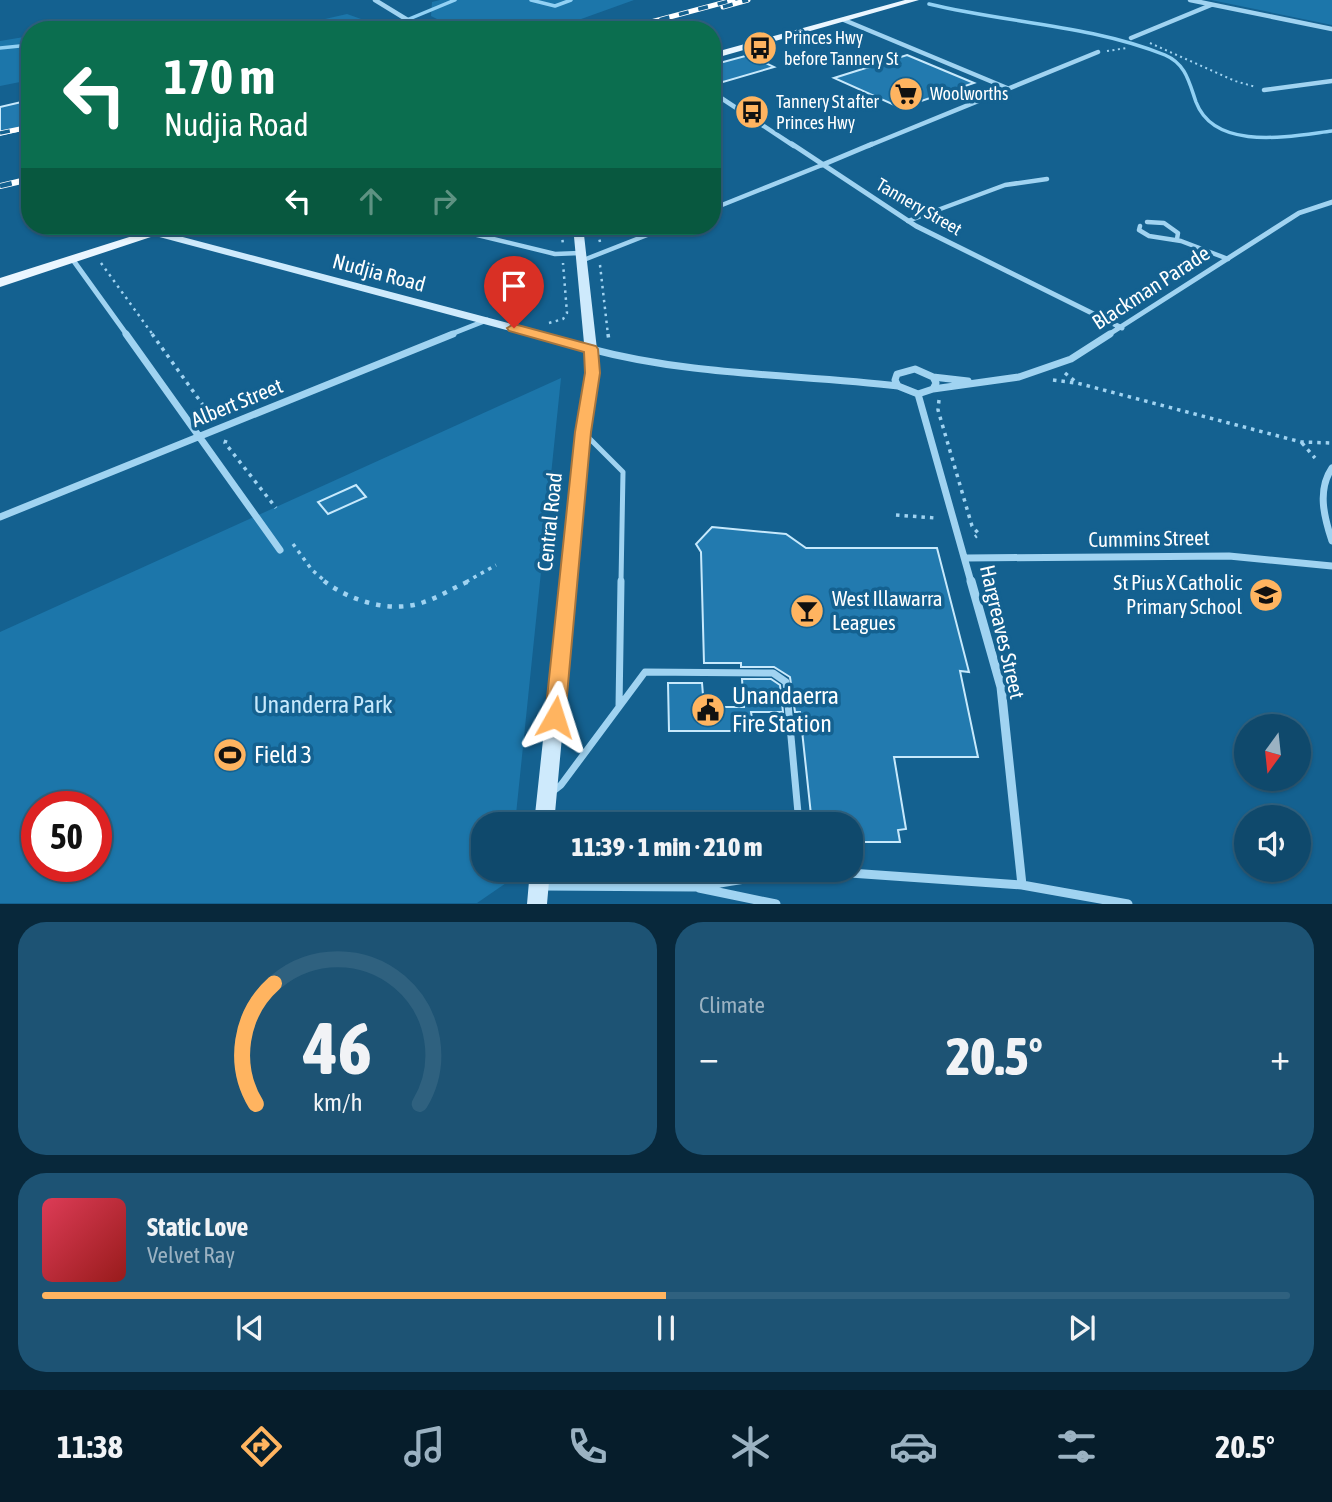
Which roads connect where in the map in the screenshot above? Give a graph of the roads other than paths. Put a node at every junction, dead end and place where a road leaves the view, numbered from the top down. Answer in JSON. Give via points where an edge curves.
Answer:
{"nodes":[{"id":1,"x":375,"y":0,"type":"edge"},
{"id":2,"x":915,"y":0,"type":"edge"},
{"id":3,"x":1190,"y":0,"type":"edge"},
{"id":4,"x":1212,"y":5,"type":"junction"},
{"id":5,"x":844,"y":20,"type":"junction"},
{"id":6,"x":411,"y":21,"type":"edge"},
{"id":7,"x":1332,"y":29,"type":"edge"},
{"id":8,"x":1133,"y":38,"type":"road end"},
{"id":9,"x":1098,"y":52,"type":"dead end"},
{"id":10,"x":721,"y":54,"type":"edge"},
{"id":11,"x":1332,"y":81,"type":"edge"},
{"id":12,"x":1007,"y":88,"type":"junction"},
{"id":13,"x":1264,"y":90,"type":"road end"},
{"id":14,"x":721,"y":100,"type":"edge"},
{"id":15,"x":822,"y":165,"type":"junction"},
{"id":16,"x":1047,"y":179,"type":"dead end"},
{"id":17,"x":1332,"y":202,"type":"edge"},
{"id":18,"x":721,"y":205,"type":"edge"},
{"id":19,"x":908,"y":221,"type":"junction"},
{"id":20,"x":1147,"y":222,"type":"dead end"},
{"id":21,"x":1140,"y":226,"type":"dead end"},
{"id":22,"x":150,"y":235,"type":"edge"},
{"id":23,"x":164,"y":235,"type":"edge"},
{"id":24,"x":480,"y":235,"type":"edge"},
{"id":25,"x":579,"y":235,"type":"edge"},
{"id":26,"x":644,"y":235,"type":"edge"},
{"id":27,"x":1177,"y":239,"type":"junction"},
{"id":28,"x":581,"y":257,"type":"junction"},
{"id":29,"x":1228,"y":259,"type":"junction"},
{"id":30,"x":73,"y":260,"type":"junction"},
{"id":31,"x":0,"y":283,"type":"edge"},
{"id":32,"x":487,"y":320,"type":"junction"},
{"id":33,"x":1122,"y":328,"type":"junction"},
{"id":34,"x":591,"y":349,"type":"junction"},
{"id":35,"x":895,"y":377,"type":"junction"},
{"id":36,"x":933,"y":377,"type":"junction"},
{"id":37,"x":864,"y":381,"type":"junction"},
{"id":38,"x":979,"y":382,"type":"junction"},
{"id":39,"x":898,"y":386,"type":"junction"},
{"id":40,"x":933,"y":389,"type":"junction"},
{"id":41,"x":918,"y":394,"type":"junction"},
{"id":42,"x":583,"y":432,"type":"junction"},
{"id":43,"x":198,"y":438,"type":"junction"},
{"id":44,"x":1332,"y":468,"type":"edge"},
{"id":45,"x":0,"y":517,"type":"edge"},
{"id":46,"x":1332,"y":541,"type":"edge"},
{"id":47,"x":279,"y":550,"type":"dead end"},
{"id":48,"x":967,"y":558,"type":"junction"},
{"id":49,"x":1332,"y":566,"type":"edge"},
{"id":50,"x":619,"y":707,"type":"junction"},
{"id":51,"x":547,"y":795,"type":"junction"},
{"id":52,"x":545,"y":812,"type":"edge"},
{"id":53,"x":798,"y":812,"type":"edge"},
{"id":54,"x":863,"y":874,"type":"edge"},
{"id":55,"x":726,"y":882,"type":"edge"},
{"id":56,"x":1021,"y":885,"type":"junction"},
{"id":57,"x":539,"y":886,"type":"edge"},
{"id":58,"x":695,"y":887,"type":"junction"},
{"id":59,"x":776,"y":904,"type":"edge"},
{"id":60,"x":1128,"y":904,"type":"edge"}],
"edges":[{"from":1,"to":6,"type":"street"},
{"from":2,"to":5,"type":"main road"},
{"from":3,"to":4,"type":"street"},
{"from":4,"to":7,"type":"street"},
{"from":4,"to":8,"type":"street"},
{"from":5,"to":10,"type":"main road"},
{"from":5,"to":12,"type":"street"},
{"from":9,"to":12,"type":"street"},
{"from":11,"to":13,"type":"street"},
{"from":12,"to":15,"type":"street"},
{"from":14,"to":15,"type":"street","name":"Tannery Street"},
{"from":15,"to":18,"type":"lane"},
{"from":15,"to":19,"type":"street","name":"Tannery Street"},
{"from":16,"to":19,"type":"lane","via":[[1006,183]]},
{"from":17,"to":29,"type":"street","name":"Blackman Parade","via":[[1299,214]]},
{"from":19,"to":33,"type":"street","name":"Tannery Street"},
{"from":20,"to":27,"type":"lane","via":[[1172,226]]},
{"from":21,"to":27,"type":"lane","via":[[1144,234]]},
{"from":22,"to":30,"type":"main road"},
{"from":23,"to":32,"type":"main road","name":"Nudjia Road"},
{"from":24,"to":28,"type":"lane"},
{"from":25,"to":28,"type":"main road","name":"Central Road"},
{"from":26,"to":28,"type":"lane"},
{"from":27,"to":29,"type":"lane"},
{"from":28,"to":34,"type":"main road","name":"Central Road"},
{"from":29,"to":33,"type":"street","name":"Blackman Parade"},
{"from":30,"to":31,"type":"main road"},
{"from":30,"to":43,"type":"street"},
{"from":32,"to":34,"type":"main road","name":"Nudjia Road"},
{"from":32,"to":43,"type":"street","name":"Albert Street"},
{"from":33,"to":38,"type":"street","name":"Blackman Parade","via":[[1071,359],[1019,377]]},
{"from":34,"to":37,"type":"street","via":[[674,368]]},
{"from":34,"to":42,"type":"main road","name":"Central Road","via":[[593,373]]},
{"from":35,"to":36,"type":"street","name":"Blackman Parade","via":[[915,369]]},
{"from":35,"to":37,"type":"street"},
{"from":35,"to":39,"type":"street"},
{"from":36,"to":38,"type":"street","name":"Blackman Parade"},
{"from":36,"to":40,"type":"street"},
{"from":37,"to":39,"type":"street"},
{"from":38,"to":40,"type":"street","name":"Blackman Parade"},
{"from":39,"to":41,"type":"street"},
{"from":40,"to":41,"type":"street","name":"Blackman Parade"},
{"from":41,"to":48,"type":"street","name":"Hargreaves Street"},
{"from":42,"to":50,"type":"lane","via":[[623,472]]},
{"from":42,"to":51,"type":"main road","name":"Central Road"},
{"from":43,"to":45,"type":"street","name":"Albert Street"},
{"from":43,"to":47,"type":"street"},
{"from":44,"to":46,"type":"street","via":[[1323,494]]},
{"from":48,"to":49,"type":"street","name":"Cummins Street","via":[[1229,556]]},
{"from":48,"to":56,"type":"street","name":"Hargreaves Street","via":[[1001,687]]},
{"from":50,"to":51,"type":"lane","via":[[561,785]]},
{"from":50,"to":53,"type":"lane","via":[[645,672],[773,673],[786,682]]},
{"from":51,"to":52,"type":"main road","name":"Central Road"},
{"from":54,"to":56,"type":"street"},
{"from":55,"to":58,"type":"street"},
{"from":56,"to":60,"type":"street"},
{"from":57,"to":58,"type":"street"},
{"from":58,"to":59,"type":"street"}]}
